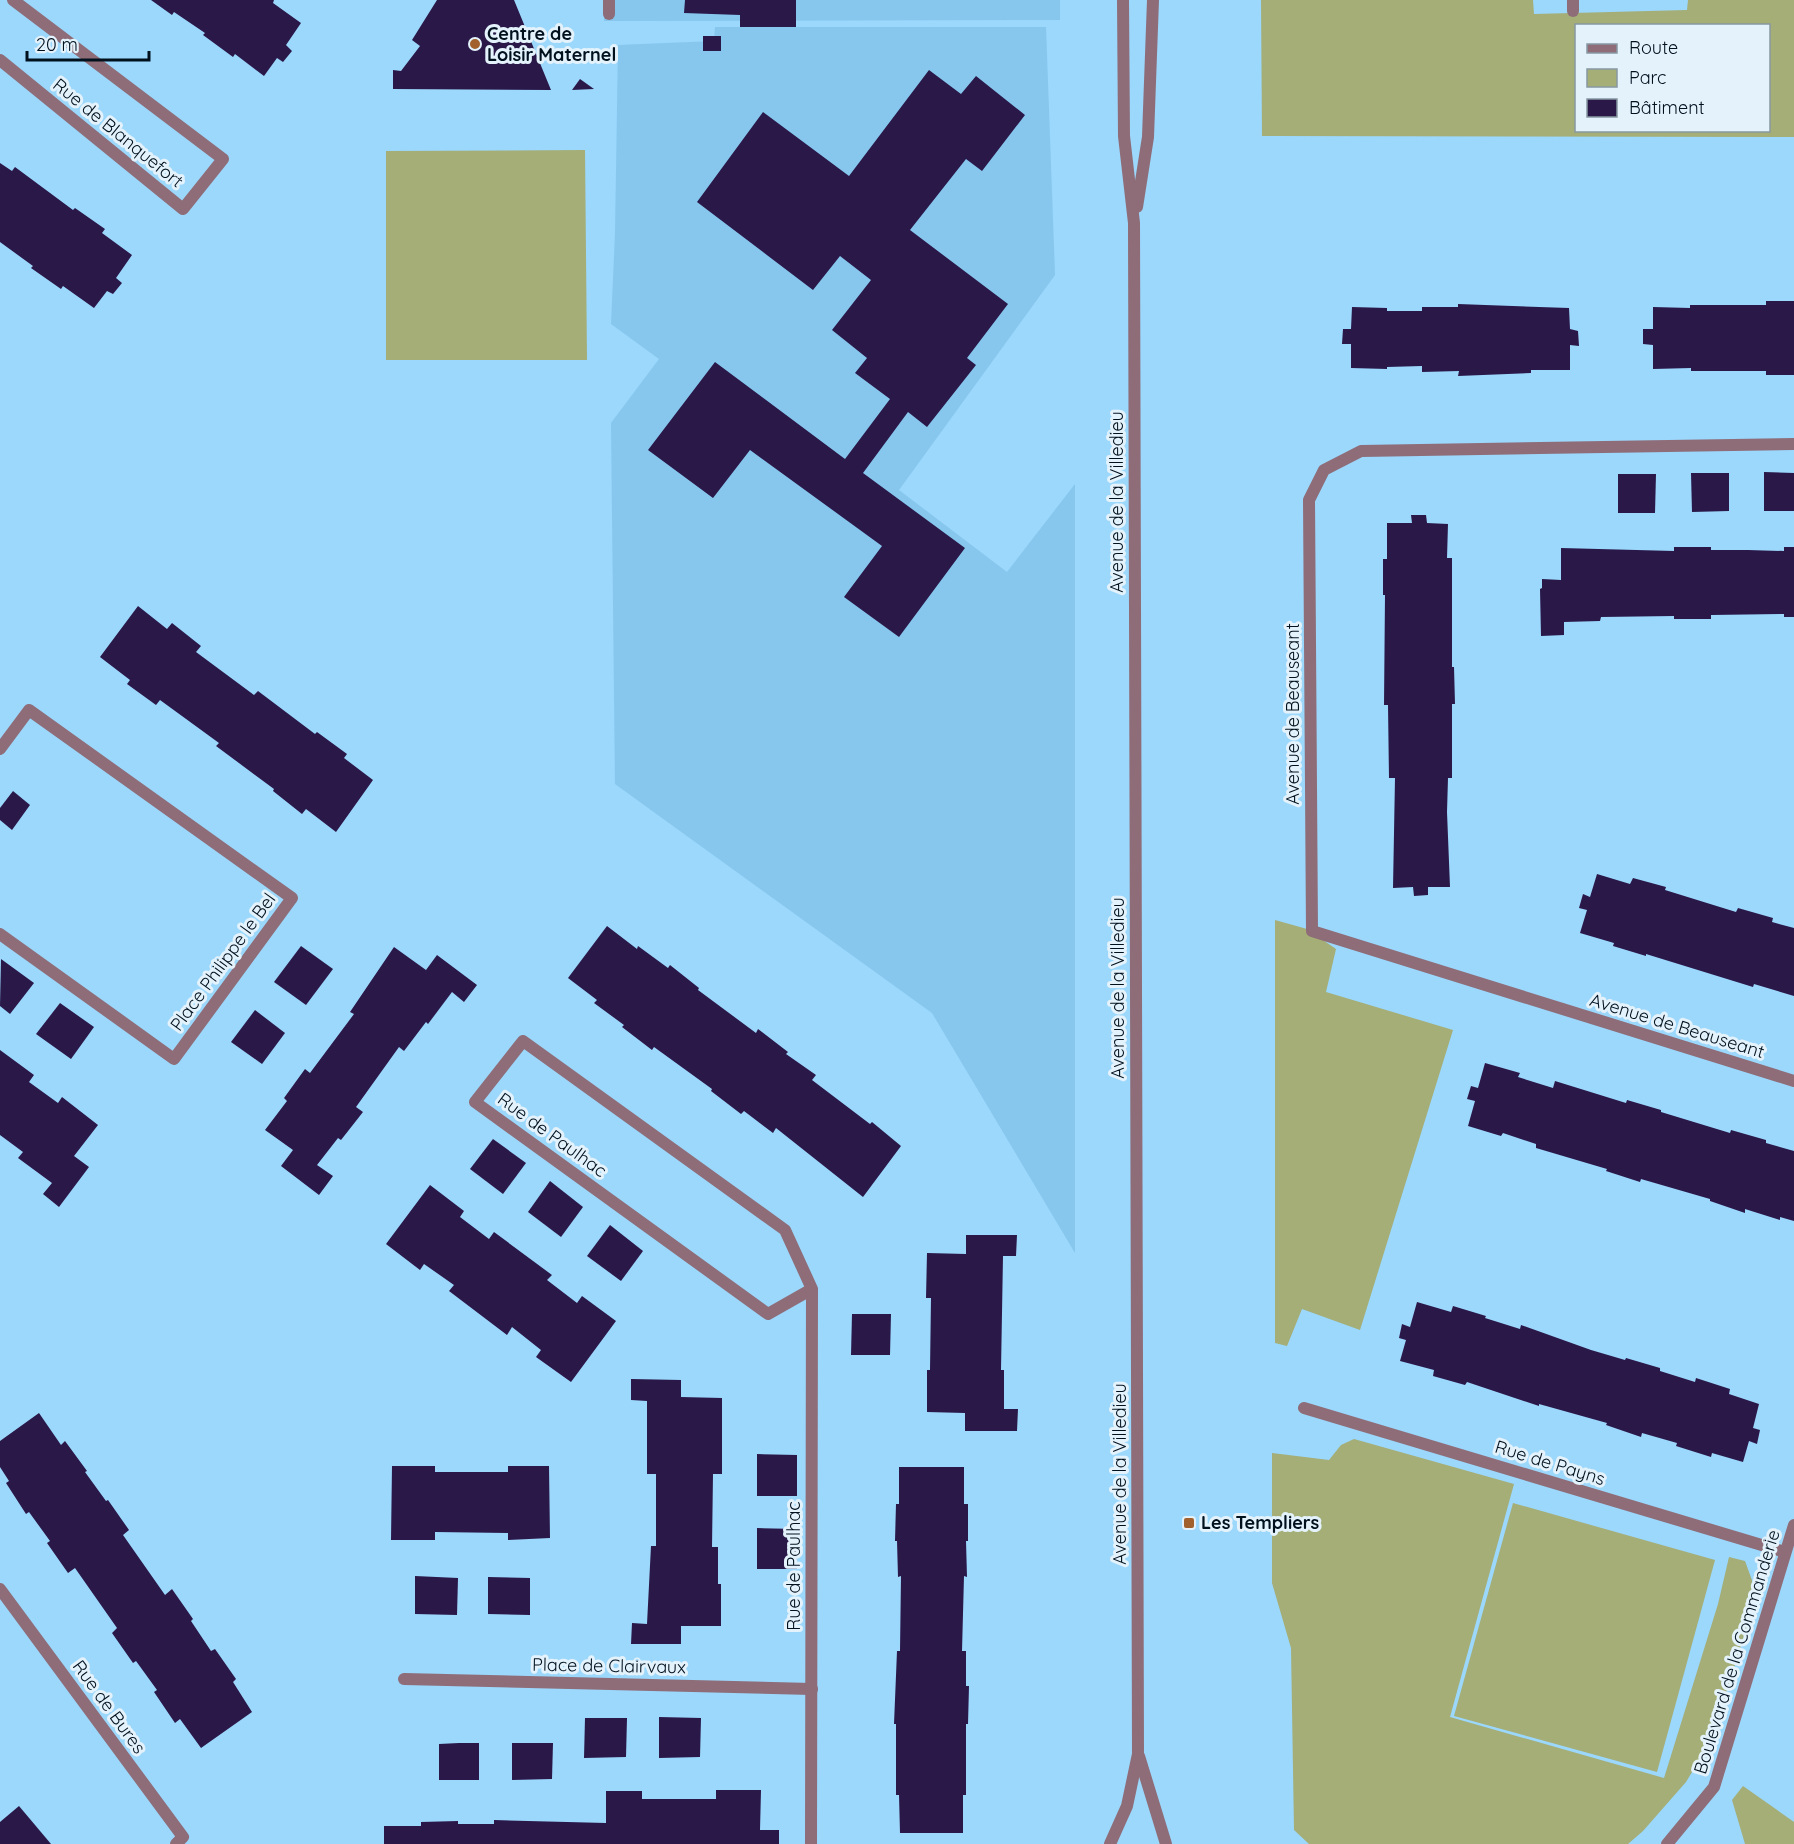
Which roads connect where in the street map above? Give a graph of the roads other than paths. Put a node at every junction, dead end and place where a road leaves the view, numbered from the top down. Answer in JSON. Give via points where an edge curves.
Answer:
{"nodes":[{"id":1,"x":13,"y":0,"type":"edge"},
{"id":2,"x":609,"y":0,"type":"edge"},
{"id":3,"x":1123,"y":0,"type":"edge"},
{"id":4,"x":1153,"y":0,"type":"edge"},
{"id":5,"x":609,"y":14,"type":"dead end"},
{"id":6,"x":0,"y":60,"type":"edge"},
{"id":7,"x":1134,"y":223,"type":"junction"},
{"id":8,"x":1794,"y":444,"type":"edge"},
{"id":9,"x":0,"y":749,"type":"edge"},
{"id":10,"x":0,"y":934,"type":"edge"},
{"id":11,"x":1794,"y":1081,"type":"edge"},
{"id":12,"x":812,"y":1289,"type":"junction"},
{"id":13,"x":1304,"y":1408,"type":"dead end"},
{"id":14,"x":1794,"y":1525,"type":"edge"},
{"id":15,"x":1785,"y":1552,"type":"junction"},
{"id":16,"x":0,"y":1589,"type":"edge"},
{"id":17,"x":404,"y":1679,"type":"dead end"},
{"id":18,"x":813,"y":1689,"type":"junction"},
{"id":19,"x":1138,"y":1754,"type":"junction"},
{"id":20,"x":176,"y":1844,"type":"edge"},
{"id":21,"x":811,"y":1844,"type":"edge"},
{"id":22,"x":1110,"y":1844,"type":"edge"},
{"id":23,"x":1166,"y":1844,"type":"edge"},
{"id":24,"x":1667,"y":1844,"type":"edge"}],
"edges":[{"from":1,"to":6,"type":"street","name":"Rue de Blanquefort","via":[[223,159],[183,209]]},
{"from":2,"to":5,"type":"street"},
{"from":3,"to":7,"type":"street","name":"Avenue de la Villedieu","via":[[1124,136]]},
{"from":4,"to":7,"type":"street","name":"Avenue de la Villedieu","via":[[1148,137]]},
{"from":7,"to":19,"type":"street","name":"Avenue de la Villedieu"},
{"from":8,"to":11,"type":"street","name":"Avenue de Beauseant","via":[[1361,451],[1324,470],[1309,500],[1312,931]]},
{"from":9,"to":10,"type":"street","name":"Place Philippe le Bel","via":[[29,710],[292,898],[174,1059]]},
{"from":12,"to":12,"type":"street","name":"Rue de Paulhac","via":[[785,1230],[523,1041],[475,1102],[768,1314]]},
{"from":12,"to":18,"type":"street","name":"Rue de Paulhac"},
{"from":13,"to":15,"type":"street","name":"Rue de Payns"},
{"from":14,"to":15,"type":"street","name":"Boulevard de la Commanderie"},
{"from":15,"to":24,"type":"street","name":"Boulevard de la Commanderie","via":[[1714,1787]]},
{"from":16,"to":20,"type":"street","name":"Rue de Bures","via":[[183,1838]]},
{"from":17,"to":18,"type":"street","name":"Place de Clairvaux"},
{"from":18,"to":21,"type":"street","name":"Rue de Paulhac"},
{"from":19,"to":22,"type":"street","name":"Avenue de la Villedieu","via":[[1126,1806]]},
{"from":19,"to":23,"type":"street","name":"Avenue de la Villedieu"}]}
